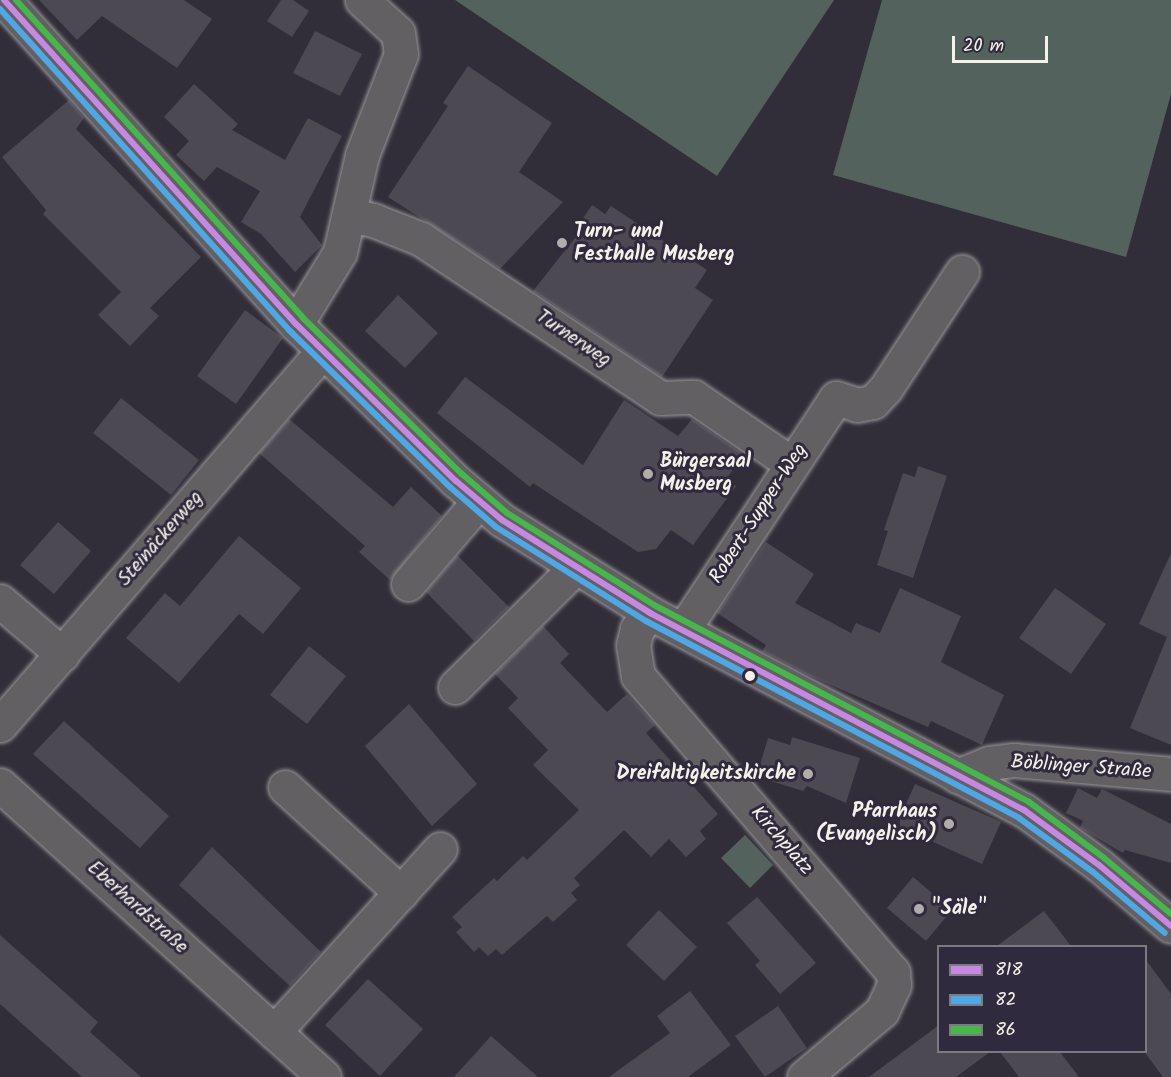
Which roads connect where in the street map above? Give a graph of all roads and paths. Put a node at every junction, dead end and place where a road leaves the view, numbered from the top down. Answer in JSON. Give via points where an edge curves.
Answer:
{"nodes":[{"id":1,"x":4,"y":0,"type":"edge"},
{"id":2,"x":362,"y":0,"type":"edge"},
{"id":3,"x":349,"y":215,"type":"junction"},
{"id":4,"x":962,"y":272,"type":"dead end"},
{"id":5,"x":296,"y":324,"type":"junction"},
{"id":6,"x":322,"y":352,"type":"junction"},
{"id":7,"x":792,"y":464,"type":"junction"},
{"id":8,"x":479,"y":501,"type":"junction"},
{"id":9,"x":575,"y":568,"type":"junction"},
{"id":10,"x":408,"y":584,"type":"dead end"},
{"id":11,"x":0,"y":601,"type":"edge"},
{"id":12,"x":650,"y":613,"type":"junction"},
{"id":13,"x":683,"y":630,"type":"junction"},
{"id":14,"x":62,"y":654,"type":"junction"},
{"id":15,"x":455,"y":687,"type":"dead end"},
{"id":16,"x":0,"y":725,"type":"edge"},
{"id":17,"x":1171,"y":774,"type":"edge"},
{"id":18,"x":957,"y":776,"type":"junction"},
{"id":19,"x":0,"y":785,"type":"edge"},
{"id":20,"x":285,"y":787,"type":"dead end"},
{"id":21,"x":440,"y":849,"type":"dead end"},
{"id":22,"x":401,"y":893,"type":"junction"},
{"id":23,"x":1171,"y":926,"type":"edge"},
{"id":24,"x":274,"y":1032,"type":"junction"},
{"id":25,"x":818,"y":1073,"type":"edge"},
{"id":26,"x":324,"y":1077,"type":"edge"}],
"edges":[{"from":1,"to":5,"type":"street"},
{"from":2,"to":3,"type":"street","via":[[390,24],[402,44],[359,167]]},
{"from":3,"to":5,"type":"street","via":[[340,252]]},
{"from":3,"to":7,"type":"street","name":"Turnerweg","via":[[373,219],[422,239],[660,398],[694,397]]},
{"from":4,"to":7,"type":"street","name":"Robert-Supper-Weg","via":[[886,388],[873,402],[857,405],[836,398]]},
{"from":5,"to":6,"type":"street"},
{"from":6,"to":8,"type":"street"},
{"from":6,"to":14,"type":"street","name":"Steinäckerweg"},
{"from":7,"to":13,"type":"street","name":"Robert-Supper-Weg"},
{"from":8,"to":9,"type":"street","via":[[525,537]]},
{"from":8,"to":10,"type":"street"},
{"from":9,"to":12,"type":"street"},
{"from":9,"to":15,"type":"street"},
{"from":11,"to":14,"type":"street"},
{"from":12,"to":13,"type":"street"},
{"from":12,"to":25,"type":"street","name":"Kirchplatz","via":[[637,629],[633,645],[638,676],[887,961],[894,985],[882,1011]]},
{"from":13,"to":18,"type":"street"},
{"from":14,"to":16,"type":"street","name":"Steinäckerweg"},
{"from":17,"to":18,"type":"street","name":"Böblinger Straße","via":[[1014,760],[989,763]]},
{"from":18,"to":23,"type":"street","via":[[1047,826]]},
{"from":19,"to":24,"type":"street","name":"Eberhardstraße"},
{"from":20,"to":22,"type":"street"},
{"from":21,"to":22,"type":"street"},
{"from":22,"to":24,"type":"street"},
{"from":24,"to":26,"type":"street","name":"Eberhardstraße"}]}
